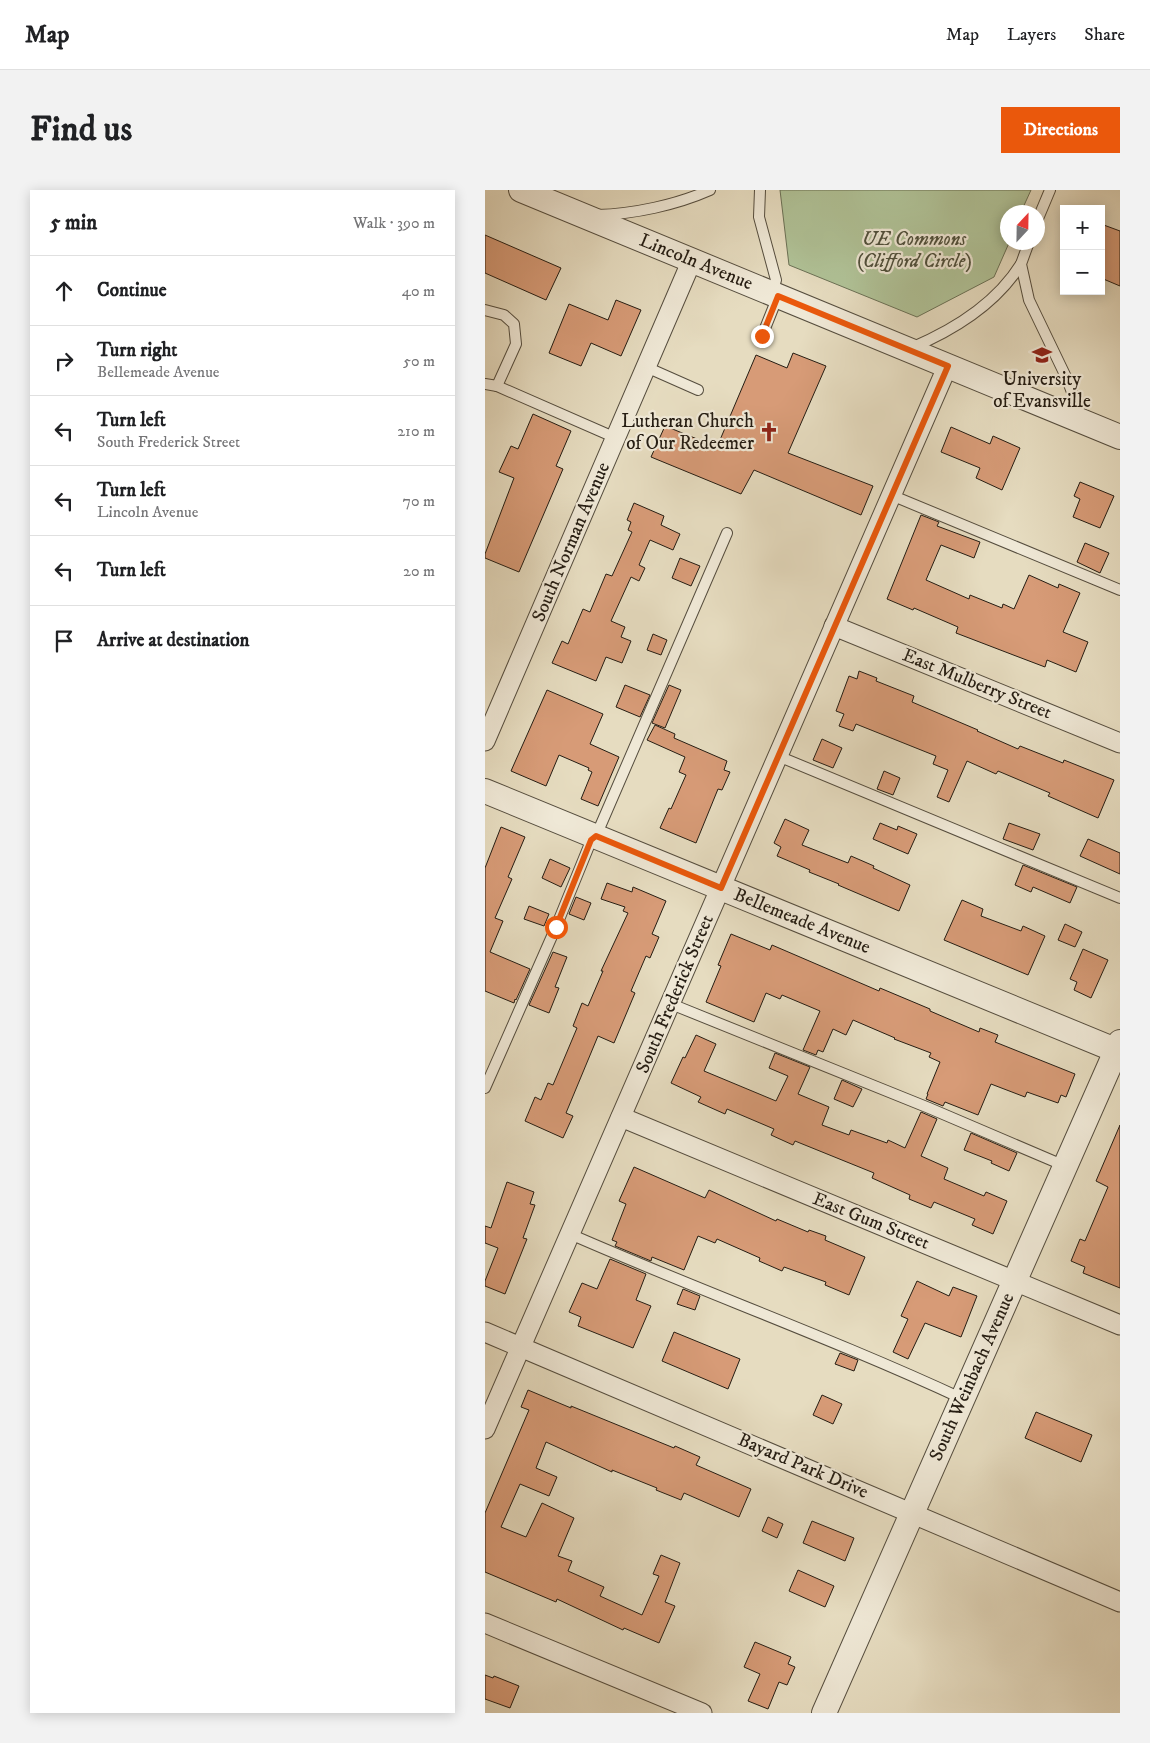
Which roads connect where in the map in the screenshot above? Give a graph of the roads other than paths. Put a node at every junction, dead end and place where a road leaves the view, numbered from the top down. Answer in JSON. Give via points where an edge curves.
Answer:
{"nodes":[{"id":1,"x":521,"y":190,"type":"edge"},
{"id":2,"x":710,"y":190,"type":"edge"},
{"id":3,"x":760,"y":190,"type":"edge"},
{"id":4,"x":1049,"y":190,"type":"edge"},
{"id":5,"x":1043,"y":205,"type":"edge"},
{"id":6,"x":582,"y":215,"type":"junction"},
{"id":7,"x":1026,"y":250,"type":"edge"},
{"id":8,"x":692,"y":260,"type":"junction"},
{"id":9,"x":1021,"y":264,"type":"junction"},
{"id":10,"x":775,"y":295,"type":"junction"},
{"id":11,"x":485,"y":310,"type":"edge"},
{"id":12,"x":762,"y":336,"type":"dead end"},
{"id":13,"x":908,"y":349,"type":"junction"},
{"id":14,"x":948,"y":366,"type":"junction"},
{"id":15,"x":646,"y":367,"type":"junction"},
{"id":16,"x":485,"y":384,"type":"edge"},
{"id":17,"x":497,"y":386,"type":"junction"},
{"id":18,"x":699,"y":390,"type":"dead end"},
{"id":19,"x":1072,"y":417,"type":"junction"},
{"id":20,"x":1120,"y":437,"type":"edge"},
{"id":21,"x":616,"y":438,"type":"junction"},
{"id":22,"x":891,"y":495,"type":"junction"},
{"id":23,"x":727,"y":533,"type":"dead end"},
{"id":24,"x":1120,"y":590,"type":"edge"},
{"id":25,"x":834,"y":626,"type":"junction"},
{"id":26,"x":485,"y":741,"type":"edge"},
{"id":27,"x":1120,"y":743,"type":"edge"},
{"id":28,"x":778,"y":756,"type":"junction"},
{"id":29,"x":485,"y":791,"type":"edge"},
{"id":30,"x":596,"y":836,"type":"junction"},
{"id":31,"x":721,"y":888,"type":"junction"},
{"id":32,"x":1120,"y":898,"type":"edge"},
{"id":33,"x":671,"y":1004,"type":"junction"},
{"id":34,"x":1119,"y":1048,"type":"edge"},
{"id":35,"x":485,"y":1088,"type":"edge"},
{"id":36,"x":621,"y":1117,"type":"junction"},
{"id":37,"x":1065,"y":1167,"type":"junction"},
{"id":38,"x":570,"y":1234,"type":"junction"},
{"id":39,"x":1015,"y":1280,"type":"junction"},
{"id":40,"x":1120,"y":1325,"type":"edge"},
{"id":41,"x":485,"y":1332,"type":"edge"},
{"id":42,"x":521,"y":1347,"type":"junction"},
{"id":43,"x":963,"y":1399,"type":"junction"},
{"id":44,"x":485,"y":1429,"type":"edge"},
{"id":45,"x":913,"y":1513,"type":"junction"},
{"id":46,"x":1120,"y":1602,"type":"edge"},
{"id":47,"x":485,"y":1623,"type":"edge"},
{"id":48,"x":702,"y":1713,"type":"edge"},
{"id":49,"x":824,"y":1713,"type":"edge"}],
"edges":[{"from":1,"to":6,"type":"street","name":"Lincoln Avenue"},
{"from":2,"to":6,"type":"lane","via":[[669,205],[617,214]]},
{"from":3,"to":10,"type":"lane","via":[[759,217],[776,280]]},
{"from":4,"to":5,"type":"lane"},
{"from":6,"to":8,"type":"street","name":"Lincoln Avenue"},
{"from":7,"to":9,"type":"lane"},
{"from":8,"to":10,"type":"street","name":"Lincoln Avenue"},
{"from":8,"to":15,"type":"street","name":"South Norman Avenue"},
{"from":9,"to":13,"type":"lane","via":[[987,304],[943,333]]},
{"from":9,"to":19,"type":"lane","via":[[1029,300],[1073,395]]},
{"from":10,"to":12,"type":"lane"},
{"from":10,"to":13,"type":"street","name":"Lincoln Avenue"},
{"from":11,"to":17,"type":"lane","via":[[504,315],[513,324],[516,344]]},
{"from":13,"to":14,"type":"street","name":"Lincoln Avenue"},
{"from":14,"to":19,"type":"street","name":"Lincoln Avenue"},
{"from":14,"to":22,"type":"street","name":"South Frederick Street"},
{"from":15,"to":18,"type":"lane"},
{"from":15,"to":21,"type":"street","name":"South Norman Avenue"},
{"from":16,"to":17,"type":"lane"},
{"from":17,"to":21,"type":"lane"},
{"from":19,"to":20,"type":"street","name":"Lincoln Avenue"},
{"from":21,"to":26,"type":"street","name":"South Norman Avenue"},
{"from":22,"to":24,"type":"lane"},
{"from":22,"to":25,"type":"street","name":"South Frederick Street"},
{"from":23,"to":30,"type":"lane"},
{"from":25,"to":27,"type":"street","name":"East Mulberry Street"},
{"from":25,"to":28,"type":"street","name":"South Frederick Street"},
{"from":28,"to":31,"type":"street","name":"South Frederick Street"},
{"from":28,"to":32,"type":"lane"},
{"from":29,"to":30,"type":"street","name":"Bellemeade Avenue"},
{"from":30,"to":31,"type":"street","name":"Bellemeade Avenue"},
{"from":30,"to":35,"type":"lane","via":[[591,840]]},
{"from":31,"to":33,"type":"street","name":"South Frederick Street"},
{"from":31,"to":34,"type":"street","name":"Bellemeade Avenue"},
{"from":33,"to":36,"type":"street","name":"South Frederick Street"},
{"from":33,"to":37,"type":"lane","via":[[920,1104]]},
{"from":34,"to":37,"type":"street","name":"South Weinbach Avenue"},
{"from":36,"to":38,"type":"street","name":"South Frederick Street"},
{"from":36,"to":39,"type":"street","name":"East Gum Street"},
{"from":37,"to":39,"type":"street","name":"South Weinbach Avenue"},
{"from":38,"to":42,"type":"street","name":"South Frederick Street"},
{"from":38,"to":43,"type":"lane"},
{"from":39,"to":40,"type":"street","name":"East Gum Street"},
{"from":39,"to":43,"type":"street","name":"South Weinbach Avenue"},
{"from":41,"to":42,"type":"street","name":"Bayard Park Drive"},
{"from":42,"to":44,"type":"street","name":"South Frederick Street"},
{"from":42,"to":45,"type":"street","name":"Bayard Park Drive"},
{"from":43,"to":45,"type":"street","name":"South Weinbach Avenue"},
{"from":45,"to":46,"type":"street","name":"Bayard Park Drive"},
{"from":45,"to":49,"type":"street","name":"South Weinbach Avenue"},
{"from":47,"to":48,"type":"street"}]}
